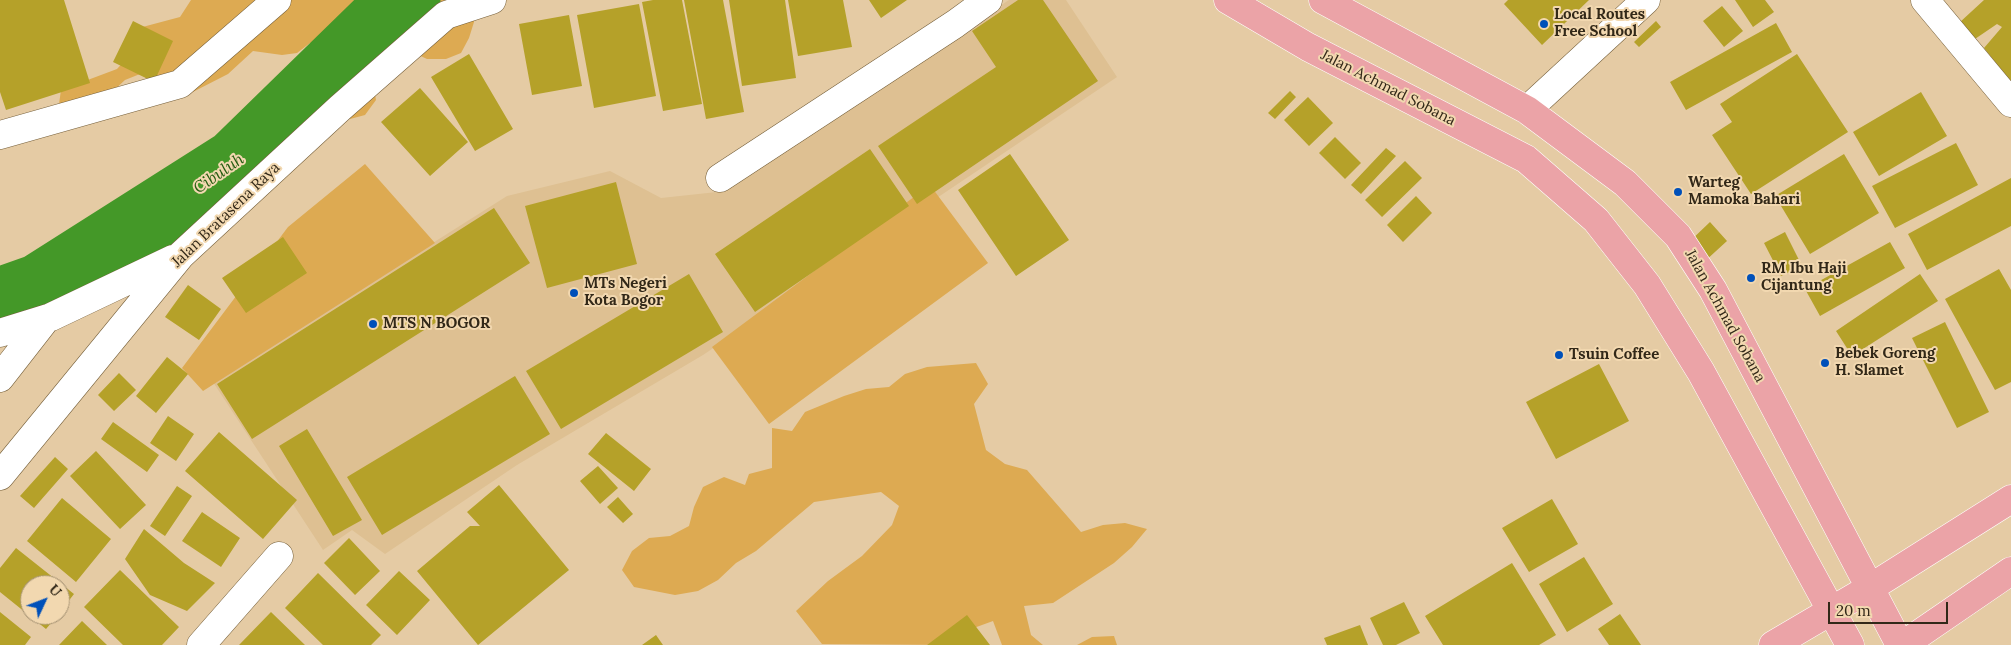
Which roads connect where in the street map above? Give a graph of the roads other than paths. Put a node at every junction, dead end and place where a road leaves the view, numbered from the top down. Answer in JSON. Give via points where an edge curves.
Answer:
{"nodes":[{"id":1,"x":277,"y":0,"type":"edge"},
{"id":2,"x":492,"y":0,"type":"edge"},
{"id":3,"x":988,"y":0,"type":"edge"},
{"id":4,"x":1228,"y":0,"type":"edge"},
{"id":5,"x":1323,"y":0,"type":"edge"},
{"id":6,"x":1646,"y":0,"type":"edge"},
{"id":7,"x":1925,"y":0,"type":"edge"},
{"id":8,"x":2011,"y":103,"type":"edge"},
{"id":9,"x":1527,"y":110,"type":"junction"},
{"id":10,"x":0,"y":136,"type":"edge"},
{"id":11,"x":720,"y":178,"type":"dead end"},
{"id":12,"x":181,"y":255,"type":"junction"},
{"id":13,"x":46,"y":319,"type":"junction"},
{"id":14,"x":0,"y":333,"type":"edge"},
{"id":15,"x":0,"y":378,"type":"edge"},
{"id":16,"x":0,"y":476,"type":"edge"},
{"id":17,"x":2011,"y":499,"type":"edge"},
{"id":18,"x":279,"y":556,"type":"dead end"},
{"id":19,"x":2011,"y":571,"type":"edge"},
{"id":20,"x":1870,"y":588,"type":"junction"},
{"id":21,"x":1831,"y":612,"type":"junction"},
{"id":22,"x":201,"y":645,"type":"edge"},
{"id":23,"x":1773,"y":645,"type":"edge"},
{"id":24,"x":1850,"y":645,"type":"edge"},
{"id":25,"x":1902,"y":645,"type":"edge"}],
"edges":[{"from":1,"to":10,"type":"street","via":[[180,84]]},
{"from":2,"to":12,"type":"street","name":"Jalan Bratasena Raya","via":[[446,15]]},
{"from":3,"to":11,"type":"street"},
{"from":4,"to":21,"type":"main road","name":"Jalan Achmad Sobana","via":[[1308,47],[1526,159],[1596,220],[1647,285],[1701,372]]},
{"from":5,"to":9,"type":"main road","name":"Jalan Achmad Sobana"},
{"from":6,"to":9,"type":"street"},
{"from":7,"to":8,"type":"street"},
{"from":9,"to":20,"type":"main road","name":"Jalan Achmad Sobana","via":[[1625,182],[1678,236],[1714,290]]},
{"from":12,"to":13,"type":"street"},
{"from":12,"to":16,"type":"street","name":"Jalan Bratasena Raya"},
{"from":13,"to":14,"type":"street"},
{"from":13,"to":15,"type":"street"},
{"from":17,"to":20,"type":"main road"},
{"from":18,"to":22,"type":"street"},
{"from":19,"to":25,"type":"main road"},
{"from":20,"to":21,"type":"main road"},
{"from":20,"to":25,"type":"main road","name":"Jalan Achmad Sobana"},
{"from":21,"to":23,"type":"main road"},
{"from":21,"to":24,"type":"main road","name":"Jalan Achmad Sobana"}]}
